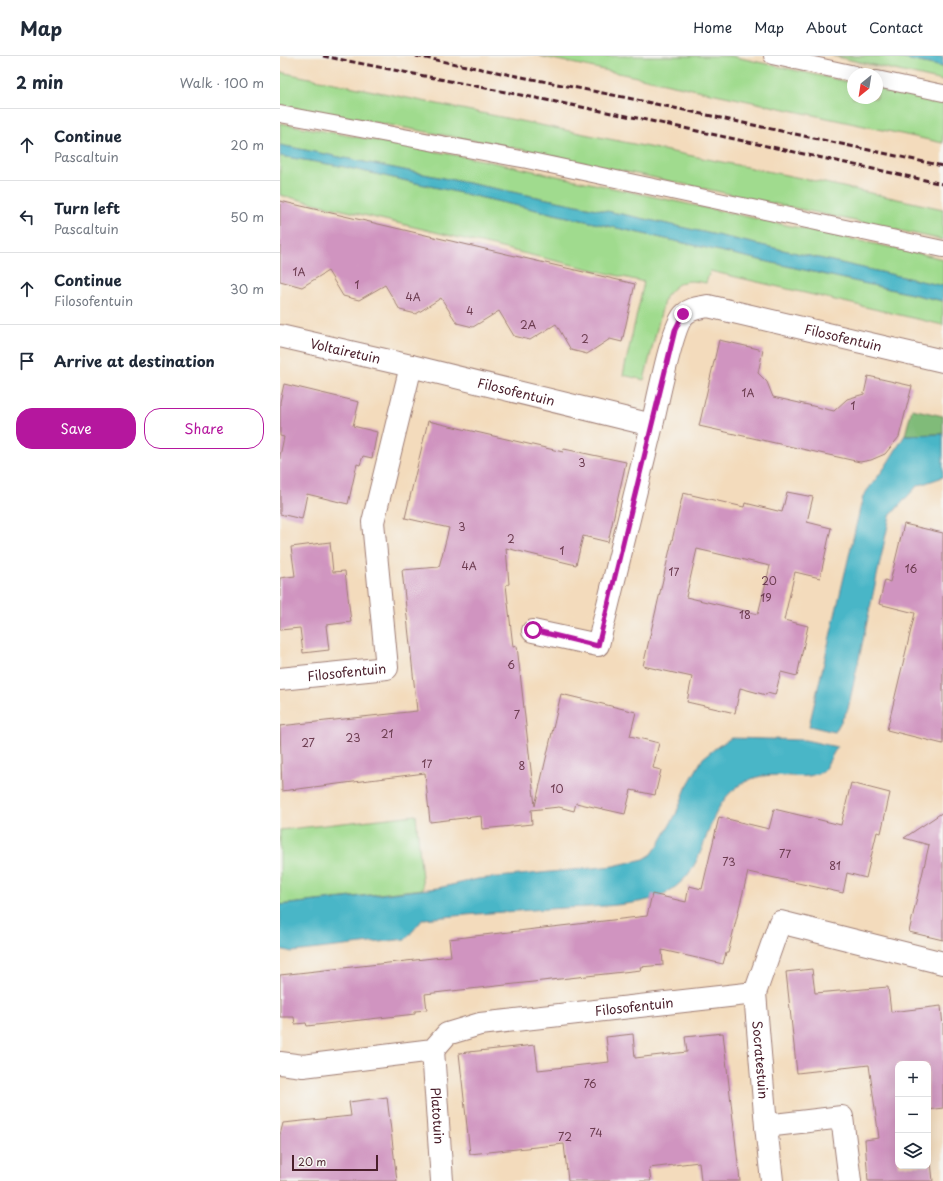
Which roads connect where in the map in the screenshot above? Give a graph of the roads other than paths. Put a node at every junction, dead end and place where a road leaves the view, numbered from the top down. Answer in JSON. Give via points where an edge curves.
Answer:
{"nodes":[{"id":1,"x":772,"y":56,"type":"edge"},
{"id":2,"x":847,"y":72,"type":"edge"},
{"id":3,"x":883,"y":80,"type":"edge"},
{"id":4,"x":943,"y":93,"type":"edge"},
{"id":5,"x":280,"y":114,"type":"edge"},
{"id":6,"x":943,"y":249,"type":"edge"},
{"id":7,"x":280,"y":336,"type":"edge"},
{"id":8,"x":943,"y":361,"type":"edge"},
{"id":9,"x":411,"y":366,"type":"junction"},
{"id":10,"x":652,"y":425,"type":"junction"},
{"id":11,"x":533,"y":630,"type":"dead end"},
{"id":12,"x":280,"y":679,"type":"edge"},
{"id":13,"x":943,"y":963,"type":"edge"},
{"id":14,"x":755,"y":993,"type":"junction"},
{"id":15,"x":433,"y":1050,"type":"junction"},
{"id":16,"x":280,"y":1063,"type":"edge"},
{"id":17,"x":766,"y":1126,"type":"junction"},
{"id":18,"x":442,"y":1181,"type":"edge"},
{"id":19,"x":772,"y":1181,"type":"edge"},
{"id":20,"x":850,"y":1181,"type":"edge"}],
"edges":[{"from":1,"to":2,"type":"lane"},
{"from":3,"to":4,"type":"lane"},
{"from":5,"to":6,"type":"lane","via":[[527,160]]},
{"from":7,"to":9,"type":"street","name":"Voltairetuin"},
{"from":8,"to":10,"type":"street","name":"Filosofentuin","via":[[708,306],[694,308],[683,314],[675,330]]},
{"from":9,"to":10,"type":"street","name":"Filosofentuin"},
{"from":9,"to":12,"type":"street","name":"Filosofentuin","via":[[373,522],[387,668]]},
{"from":10,"to":11,"type":"street","via":[[598,646]]},
{"from":13,"to":14,"type":"street","via":[[780,922]]},
{"from":14,"to":15,"type":"street","name":"Filosofentuin","via":[[480,1024],[447,1034]]},
{"from":14,"to":17,"type":"street","name":"Socratestuin"},
{"from":15,"to":16,"type":"street","via":[[303,1066]]},
{"from":15,"to":18,"type":"street","name":"Platotuin"},
{"from":17,"to":19,"type":"street","name":"Socratestuin"},
{"from":17,"to":20,"type":"street","via":[[842,1117]]}]}
